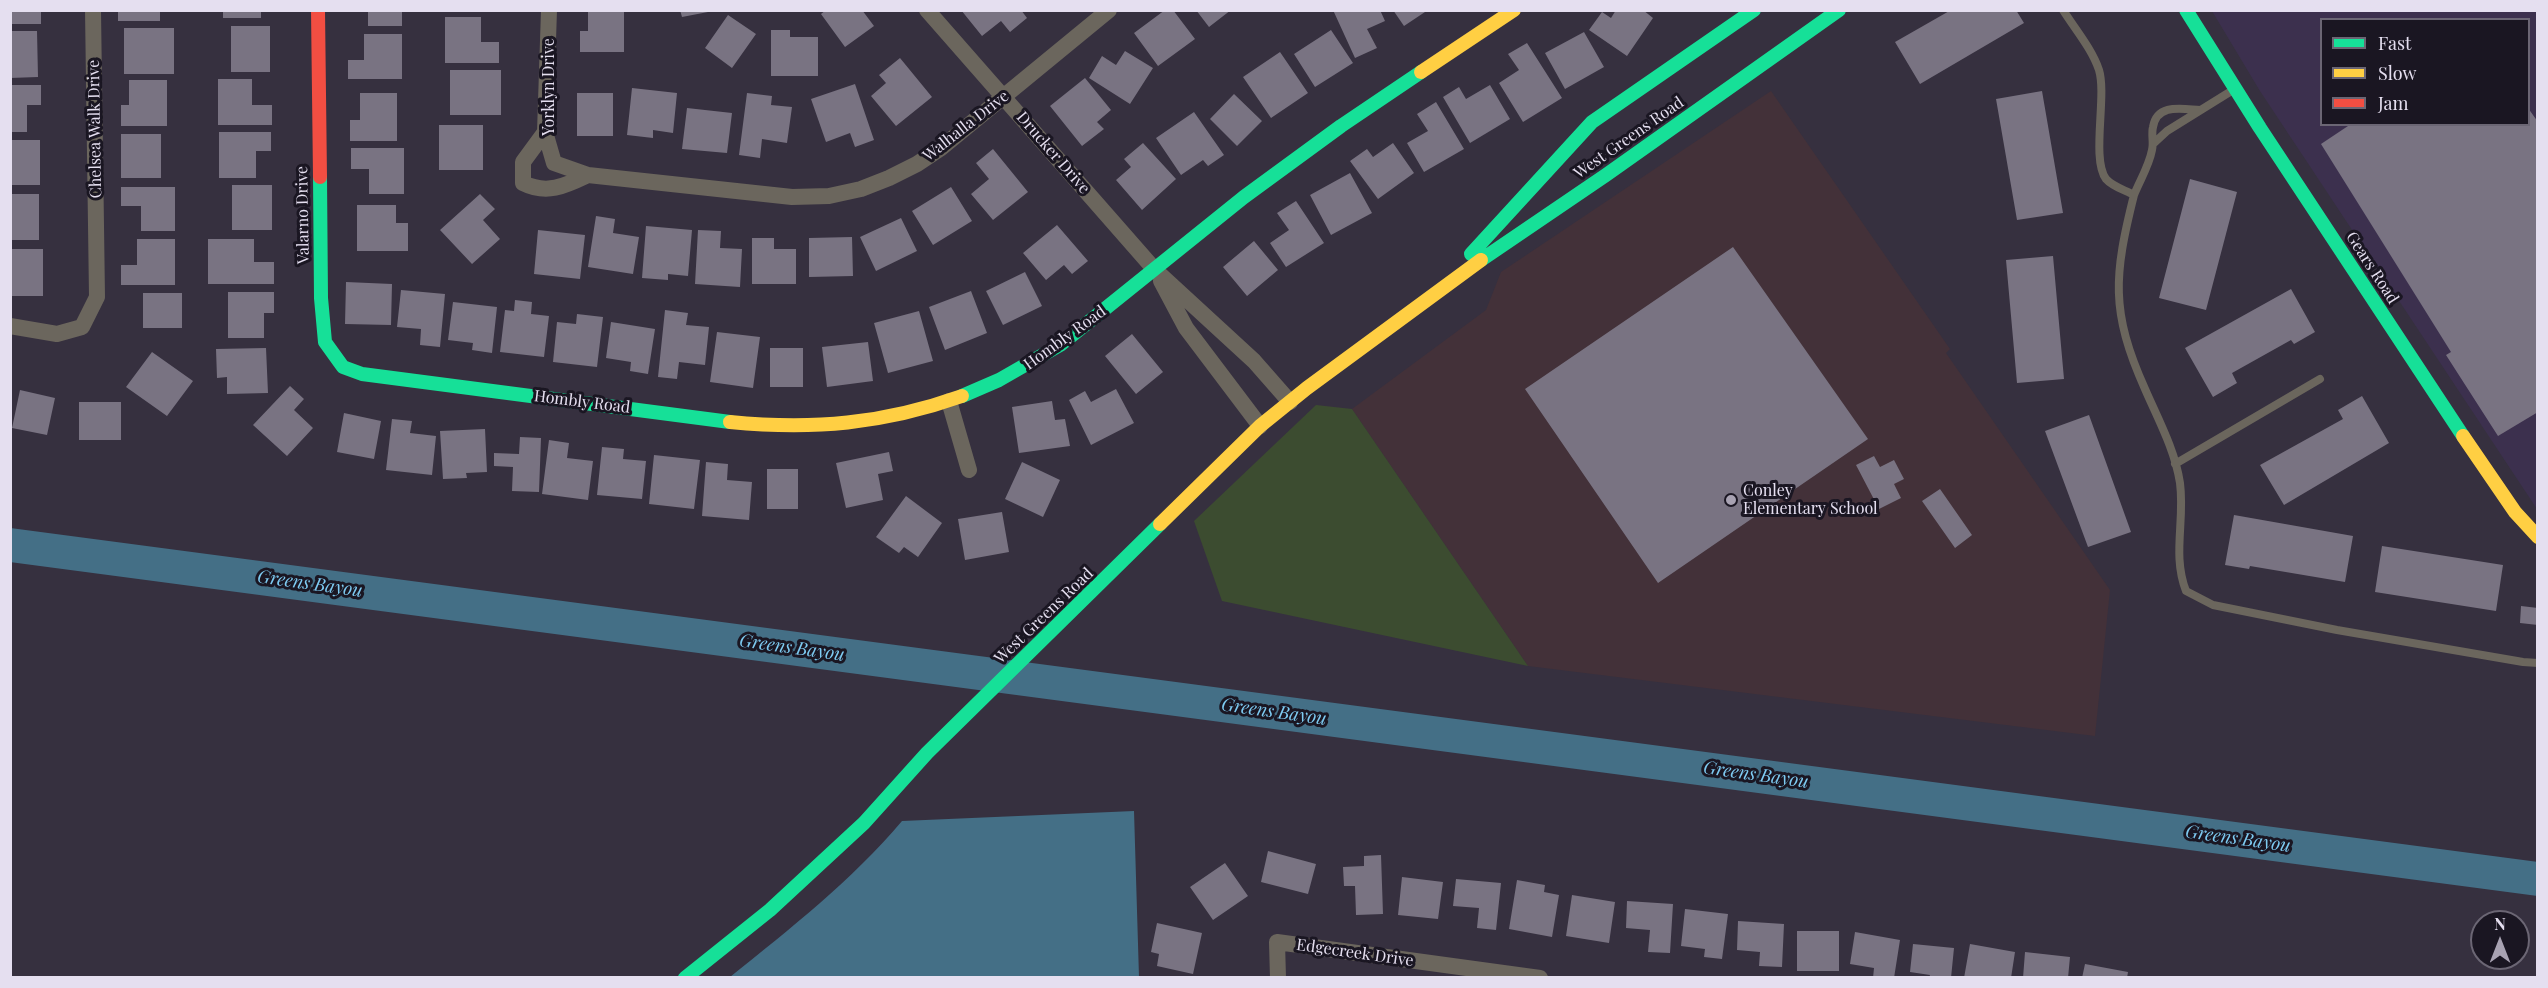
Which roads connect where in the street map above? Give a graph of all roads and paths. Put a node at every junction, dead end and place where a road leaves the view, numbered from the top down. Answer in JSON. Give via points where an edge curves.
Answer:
{"nodes":[{"id":1,"x":93,"y":10,"type":"edge"},
{"id":2,"x":318,"y":10,"type":"edge"},
{"id":3,"x":549,"y":10,"type":"edge"},
{"id":4,"x":927,"y":10,"type":"edge"},
{"id":5,"x":1109,"y":10,"type":"edge"},
{"id":6,"x":1514,"y":10,"type":"edge"},
{"id":7,"x":1754,"y":10,"type":"edge"},
{"id":8,"x":1839,"y":10,"type":"edge"},
{"id":9,"x":2063,"y":10,"type":"edge"},
{"id":10,"x":2186,"y":10,"type":"edge"},
{"id":11,"x":2235,"y":89,"type":"junction"},
{"id":12,"x":1003,"y":97,"type":"junction"},
{"id":13,"x":2200,"y":110,"type":"junction"},
{"id":14,"x":546,"y":132,"type":"junction"},
{"id":15,"x":2154,"y":143,"type":"junction"},
{"id":16,"x":588,"y":175,"type":"junction"},
{"id":17,"x":2134,"y":195,"type":"junction"},
{"id":18,"x":1155,"y":270,"type":"junction"},
{"id":19,"x":1438,"y":291,"type":"junction"},
{"id":20,"x":10,"y":326,"type":"edge"},
{"id":21,"x":388,"y":377,"type":"joint"},
{"id":22,"x":2320,"y":379,"type":"dead end"},
{"id":23,"x":949,"y":401,"type":"junction"},
{"id":24,"x":1290,"y":402,"type":"junction"},
{"id":25,"x":1260,"y":426,"type":"junction"},
{"id":26,"x":2175,"y":464,"type":"junction"},
{"id":27,"x":969,"y":470,"type":"dead end"},
{"id":28,"x":2538,"y":537,"type":"edge"},
{"id":29,"x":2538,"y":663,"type":"edge"},
{"id":30,"x":685,"y":978,"type":"edge"},
{"id":31,"x":1278,"y":978,"type":"edge"},
{"id":32,"x":1540,"y":978,"type":"edge"}],
"edges":[{"from":1,"to":20,"type":"street","name":"Chelsea Walk Drive","via":[[97,297],[82,327],[57,334]]},
{"from":2,"to":21,"type":"main road","name":"Valarno Drive","via":[[321,298],[325,342],[343,367]]},
{"from":3,"to":14,"type":"street","name":"Yorklyn Drive"},
{"from":4,"to":12,"type":"street","name":"Drucker Drive"},
{"from":5,"to":12,"type":"street","name":"Walhalla Drive"},
{"from":6,"to":18,"type":"main road","name":"Hombly Road","via":[[1341,126],[1244,197]]},
{"from":7,"to":19,"type":"main road","name":"West Greens Road","via":[[1593,122]]},
{"from":8,"to":19,"type":"main road","name":"West Greens Road"},
{"from":9,"to":17,"type":"lane","via":[[2099,70],[2105,178]]},
{"from":10,"to":11,"type":"main road","name":"Gears Road"},
{"from":11,"to":13,"type":"lane"},
{"from":11,"to":28,"type":"main road","name":"Gears Road","via":[[2494,483]]},
{"from":12,"to":16,"type":"street","name":"Walhalla Drive","via":[[917,164],[870,185],[829,196],[792,197]]},
{"from":12,"to":18,"type":"street","name":"Drucker Drive"},
{"from":13,"to":15,"type":"lane"},
{"from":13,"to":15,"type":"lane","via":[[2172,109],[2158,114],[2152,128]]},
{"from":14,"to":16,"type":"street","name":"Yorklyn Drive","via":[[554,163]]},
{"from":14,"to":16,"type":"street","via":[[523,162],[523,183],[535,189],[559,189]]},
{"from":15,"to":17,"type":"lane"},
{"from":17,"to":26,"type":"lane","via":[[2118,272],[2122,331]]},
{"from":18,"to":23,"type":"main road","name":"Hombly Road","via":[[1034,362]]},
{"from":18,"to":24,"type":"street","name":"Drucker Drive","via":[[1254,360]]},
{"from":18,"to":25,"type":"street","name":"Drucker Drive","via":[[1186,328]]},
{"from":19,"to":24,"type":"main road","name":"West Greens Road"},
{"from":21,"to":23,"type":"main road","name":"Hombly Road","via":[[797,426],[862,421]]},
{"from":22,"to":26,"type":"lane"},
{"from":23,"to":27,"type":"street"},
{"from":24,"to":25,"type":"main road","name":"West Greens Road"},
{"from":25,"to":30,"type":"main road","name":"West Greens Road","via":[[927,753],[856,831],[770,910]]},
{"from":26,"to":29,"type":"lane","via":[[2180,492],[2180,574],[2186,591],[2213,605]]},
{"from":31,"to":32,"type":"street","name":"Edgecreek Drive","via":[[1277,942]]}]}
